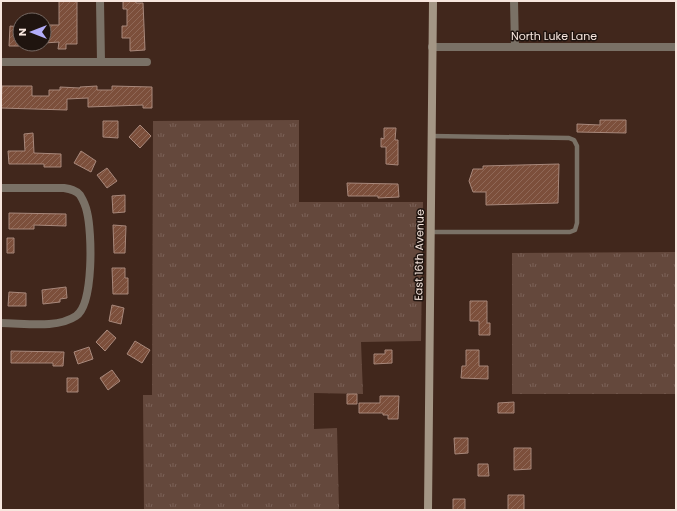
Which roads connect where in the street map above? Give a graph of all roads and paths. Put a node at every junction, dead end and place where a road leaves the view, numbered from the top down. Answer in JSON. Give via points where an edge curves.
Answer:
{"nodes":[{"id":1,"x":100,"y":1,"type":"edge"},
{"id":2,"x":432,"y":1,"type":"edge"},
{"id":3,"x":514,"y":1,"type":"edge"},
{"id":4,"x":432,"y":47,"type":"junction"},
{"id":5,"x":515,"y":47,"type":"junction"},
{"id":6,"x":676,"y":47,"type":"edge"},
{"id":7,"x":1,"y":62,"type":"edge"},
{"id":8,"x":101,"y":62,"type":"junction"},
{"id":9,"x":147,"y":62,"type":"dead end"},
{"id":10,"x":431,"y":136,"type":"junction"},
{"id":11,"x":1,"y":188,"type":"edge"},
{"id":12,"x":431,"y":232,"type":"junction"},
{"id":13,"x":1,"y":323,"type":"edge"},
{"id":14,"x":428,"y":510,"type":"edge"}],
"edges":[{"from":1,"to":8,"type":"street"},
{"from":2,"to":4,"type":"street","name":"East 16th Avenue"},
{"from":3,"to":5,"type":"street"},
{"from":4,"to":5,"type":"street","name":"North Luke Lane"},
{"from":4,"to":10,"type":"street","name":"East 16th Avenue"},
{"from":5,"to":6,"type":"street","name":"North Luke Lane"},
{"from":7,"to":8,"type":"street"},
{"from":8,"to":9,"type":"street"},
{"from":10,"to":12,"type":"street","name":"East 16th Avenue"},
{"from":10,"to":12,"type":"lane","via":[[574,140],[577,146],[577,223],[575,230],[570,232]]},
{"from":11,"to":13,"type":"street","via":[[72,189],[79,194],[87,212],[90,241],[90,274],[85,305],[77,316],[51,324]]},
{"from":12,"to":14,"type":"street","name":"East 16th Avenue"}]}
